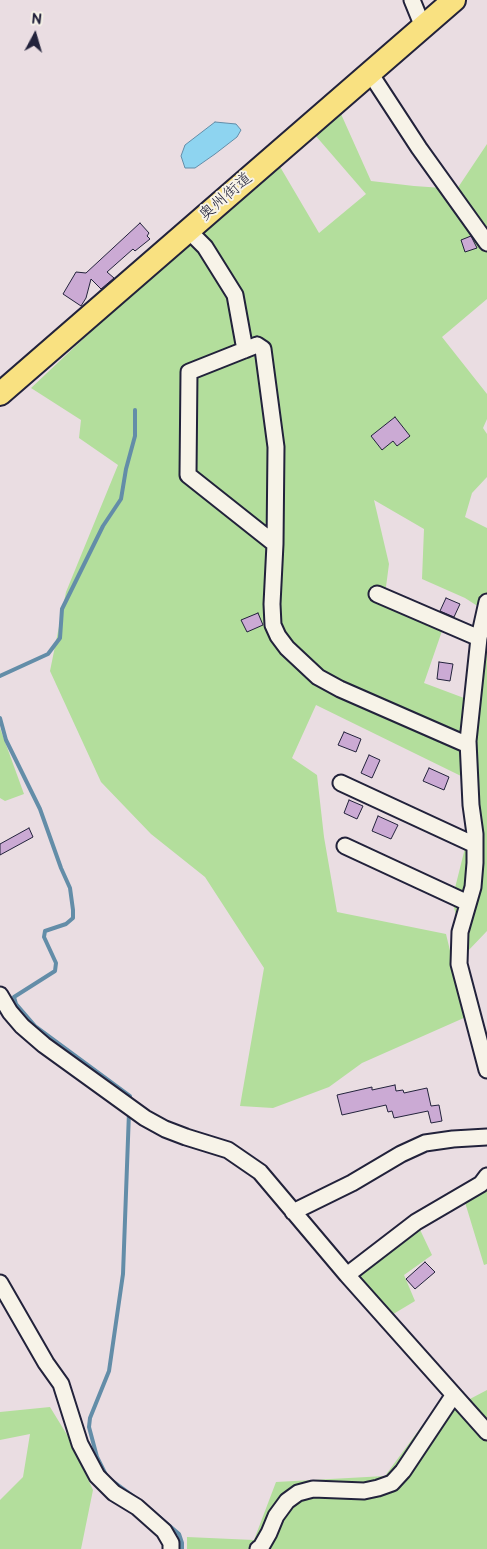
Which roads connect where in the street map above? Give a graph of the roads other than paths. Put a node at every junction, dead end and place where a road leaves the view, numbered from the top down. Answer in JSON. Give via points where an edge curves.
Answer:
{"nodes":[{"id":1,"x":412,"y":0,"type":"edge"},
{"id":2,"x":454,"y":0,"type":"edge"},
{"id":3,"x":423,"y":27,"type":"junction"},
{"id":4,"x":370,"y":73,"type":"junction"},
{"id":5,"x":188,"y":230,"type":"junction"},
{"id":6,"x":487,"y":243,"type":"edge"},
{"id":7,"x":245,"y":350,"type":"junction"},
{"id":8,"x":0,"y":394,"type":"edge"},
{"id":9,"x":275,"y":544,"type":"junction"},
{"id":10,"x":377,"y":594,"type":"dead end"},
{"id":11,"x":487,"y":602,"type":"edge"},
{"id":12,"x":479,"y":638,"type":"junction"},
{"id":13,"x":468,"y":745,"type":"junction"},
{"id":14,"x":341,"y":783,"type":"dead end"},
{"id":15,"x":475,"y":844,"type":"junction"},
{"id":16,"x":345,"y":846,"type":"dead end"},
{"id":17,"x":468,"y":903,"type":"junction"},
{"id":18,"x":0,"y":995,"type":"edge"},
{"id":19,"x":487,"y":1070,"type":"edge"},
{"id":20,"x":487,"y":1136,"type":"edge"},
{"id":21,"x":487,"y":1176,"type":"edge"},
{"id":22,"x":293,"y":1212,"type":"junction"},
{"id":23,"x":347,"y":1275,"type":"junction"},
{"id":24,"x":0,"y":1283,"type":"edge"},
{"id":25,"x":453,"y":1396,"type":"junction"},
{"id":26,"x":487,"y":1432,"type":"edge"},
{"id":27,"x":171,"y":1549,"type":"edge"},
{"id":28,"x":258,"y":1549,"type":"edge"}],
"edges":[{"from":1,"to":3,"type":"street"},
{"from":2,"to":3,"type":"highway","name":"奥州街道"},
{"from":3,"to":4,"type":"highway","name":"奥州街道"},
{"from":4,"to":5,"type":"highway","name":"奥州街道"},
{"from":4,"to":6,"type":"street"},
{"from":5,"to":7,"type":"street","via":[[206,247],[235,296]]},
{"from":5,"to":8,"type":"highway","name":"奥州街道"},
{"from":7,"to":9,"type":"street","via":[[257,345],[263,349],[276,447]]},
{"from":7,"to":9,"type":"street","via":[[189,372],[188,476]]},
{"from":9,"to":13,"type":"street","via":[[273,624],[287,648],[318,678]]},
{"from":10,"to":12,"type":"street"},
{"from":11,"to":12,"type":"street"},
{"from":12,"to":13,"type":"street"},
{"from":13,"to":15,"type":"street"},
{"from":14,"to":15,"type":"street"},
{"from":15,"to":17,"type":"street","via":[[473,887]]},
{"from":16,"to":17,"type":"street"},
{"from":17,"to":19,"type":"street","via":[[460,932],[459,964]]},
{"from":18,"to":22,"type":"street","via":[[22,1026],[44,1045],[145,1118],[165,1129],[236,1154],[260,1172]]},
{"from":20,"to":22,"type":"street","via":[[424,1143]]},
{"from":21,"to":23,"type":"street","via":[[481,1184],[416,1222]]},
{"from":22,"to":23,"type":"street"},
{"from":23,"to":25,"type":"street"},
{"from":24,"to":27,"type":"street","via":[[61,1384],[80,1444],[97,1476],[164,1531],[171,1542]]},
{"from":25,"to":26,"type":"street"},
{"from":25,"to":28,"type":"street","via":[[392,1483],[364,1491],[313,1490],[298,1493],[276,1516]]}]}
